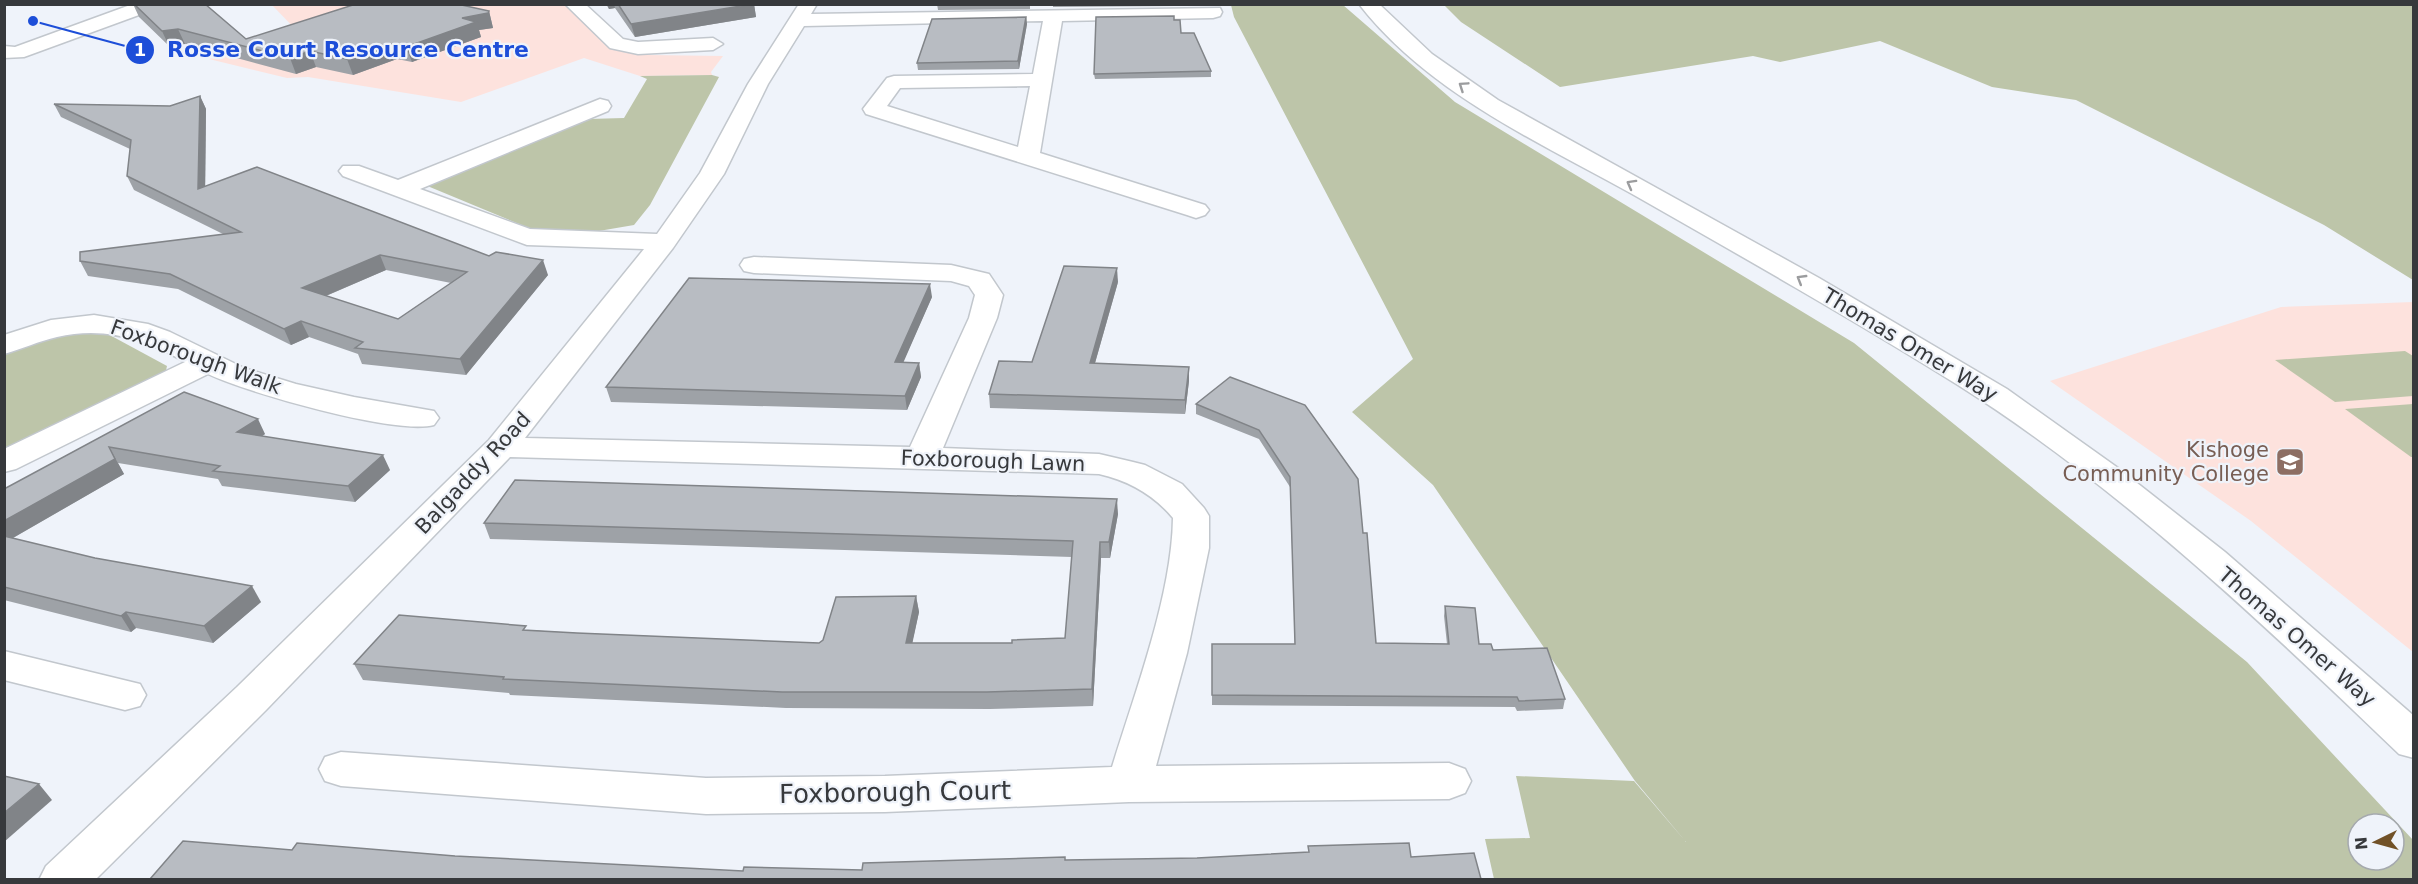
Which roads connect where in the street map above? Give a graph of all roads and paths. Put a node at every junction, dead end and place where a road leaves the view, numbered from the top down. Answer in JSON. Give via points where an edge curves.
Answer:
{"nodes":[{"id":1,"x":152,"y":4,"type":"edge"},
{"id":2,"x":574,"y":4,"type":"edge"},
{"id":3,"x":1368,"y":4,"type":"edge"},
{"id":4,"x":1395,"y":4,"type":"edge"},
{"id":5,"x":803,"y":12,"type":"edge"},
{"id":6,"x":1213,"y":12,"type":"dead end"},
{"id":7,"x":1054,"y":15,"type":"junction"},
{"id":8,"x":713,"y":44,"type":"dead end"},
{"id":9,"x":4,"y":52,"type":"edge"},
{"id":10,"x":1042,"y":80,"type":"junction"},
{"id":11,"x":600,"y":106,"type":"dead end"},
{"id":12,"x":1027,"y":159,"type":"junction"},
{"id":13,"x":351,"y":171,"type":"dead end"},
{"id":14,"x":398,"y":189,"type":"junction"},
{"id":15,"x":1196,"y":210,"type":"dead end"},
{"id":16,"x":664,"y":242,"type":"junction"},
{"id":17,"x":754,"y":265,"type":"dead end"},
{"id":18,"x":4,"y":345,"type":"edge"},
{"id":19,"x":208,"y":363,"type":"junction"},
{"id":20,"x":423,"y":418,"type":"dead end"},
{"id":21,"x":501,"y":447,"type":"junction"},
{"id":22,"x":922,"y":457,"type":"junction"},
{"id":23,"x":4,"y":462,"type":"edge"},
{"id":24,"x":4,"y":665,"type":"edge"},
{"id":25,"x":125,"y":695,"type":"dead end"},
{"id":26,"x":2414,"y":711,"type":"edge"},
{"id":27,"x":2414,"y":742,"type":"edge"},
{"id":28,"x":341,"y":769,"type":"dead end"},
{"id":29,"x":1449,"y":781,"type":"dead end"},
{"id":30,"x":1129,"y":784,"type":"junction"},
{"id":31,"x":63,"y":879,"type":"edge"}],
"edges":[{"from":1,"to":9,"type":"street","via":[[17,53]]},
{"from":2,"to":8,"type":"street","via":[[617,44],[638,48]]},
{"from":27,"to":3,"type":"street","name":"Thomas Omer Way","one_way":true,"via":[[2227,574],[2123,489],[2001,400],[1771,262],[1485,101],[1417,51]]},
{"from":4,"to":26,"type":"street","name":"Thomas Omer Way","via":[[1443,49],[1512,96],[1801,254],[2015,391],[2252,569]]},
{"from":5,"to":7,"type":"street"},
{"from":5,"to":16,"type":"street","name":"Balgaddy Road","via":[[758,84],[712,174]]},
{"from":6,"to":7,"type":"street"},
{"from":7,"to":10,"type":"street"},
{"from":10,"to":12,"type":"street"},
{"from":10,"to":12,"type":"street","via":[[894,82],[874,109]]},
{"from":11,"to":14,"type":"street"},
{"from":12,"to":15,"type":"street"},
{"from":13,"to":14,"type":"street"},
{"from":14,"to":16,"type":"street","via":[[527,237]]},
{"from":16,"to":21,"type":"street","name":"Balgaddy Road"},
{"from":17,"to":22,"type":"street","via":[[951,273],[979,280],[989,295],[984,318]]},
{"from":18,"to":19,"type":"street","name":"Foxborough Walk","via":[[29,334],[97,322],[123,326],[183,348]]},
{"from":19,"to":20,"type":"street","name":"Foxborough Walk","via":[[319,399]]},
{"from":19,"to":23,"type":"street"},
{"from":21,"to":22,"type":"street","name":"Foxborough Lawn"},
{"from":21,"to":31,"type":"street","name":"Balgaddy Road","via":[[260,690]]},
{"from":22,"to":30,"type":"street","name":"Foxborough Lawn","via":[[1099,464],[1122,469],[1170,492],[1191,516],[1191,548]]},
{"from":24,"to":25,"type":"street"},
{"from":28,"to":30,"type":"street","name":"Foxborough Court","via":[[706,796],[885,794]]},
{"from":29,"to":30,"type":"street","name":"Foxborough Court"}]}
